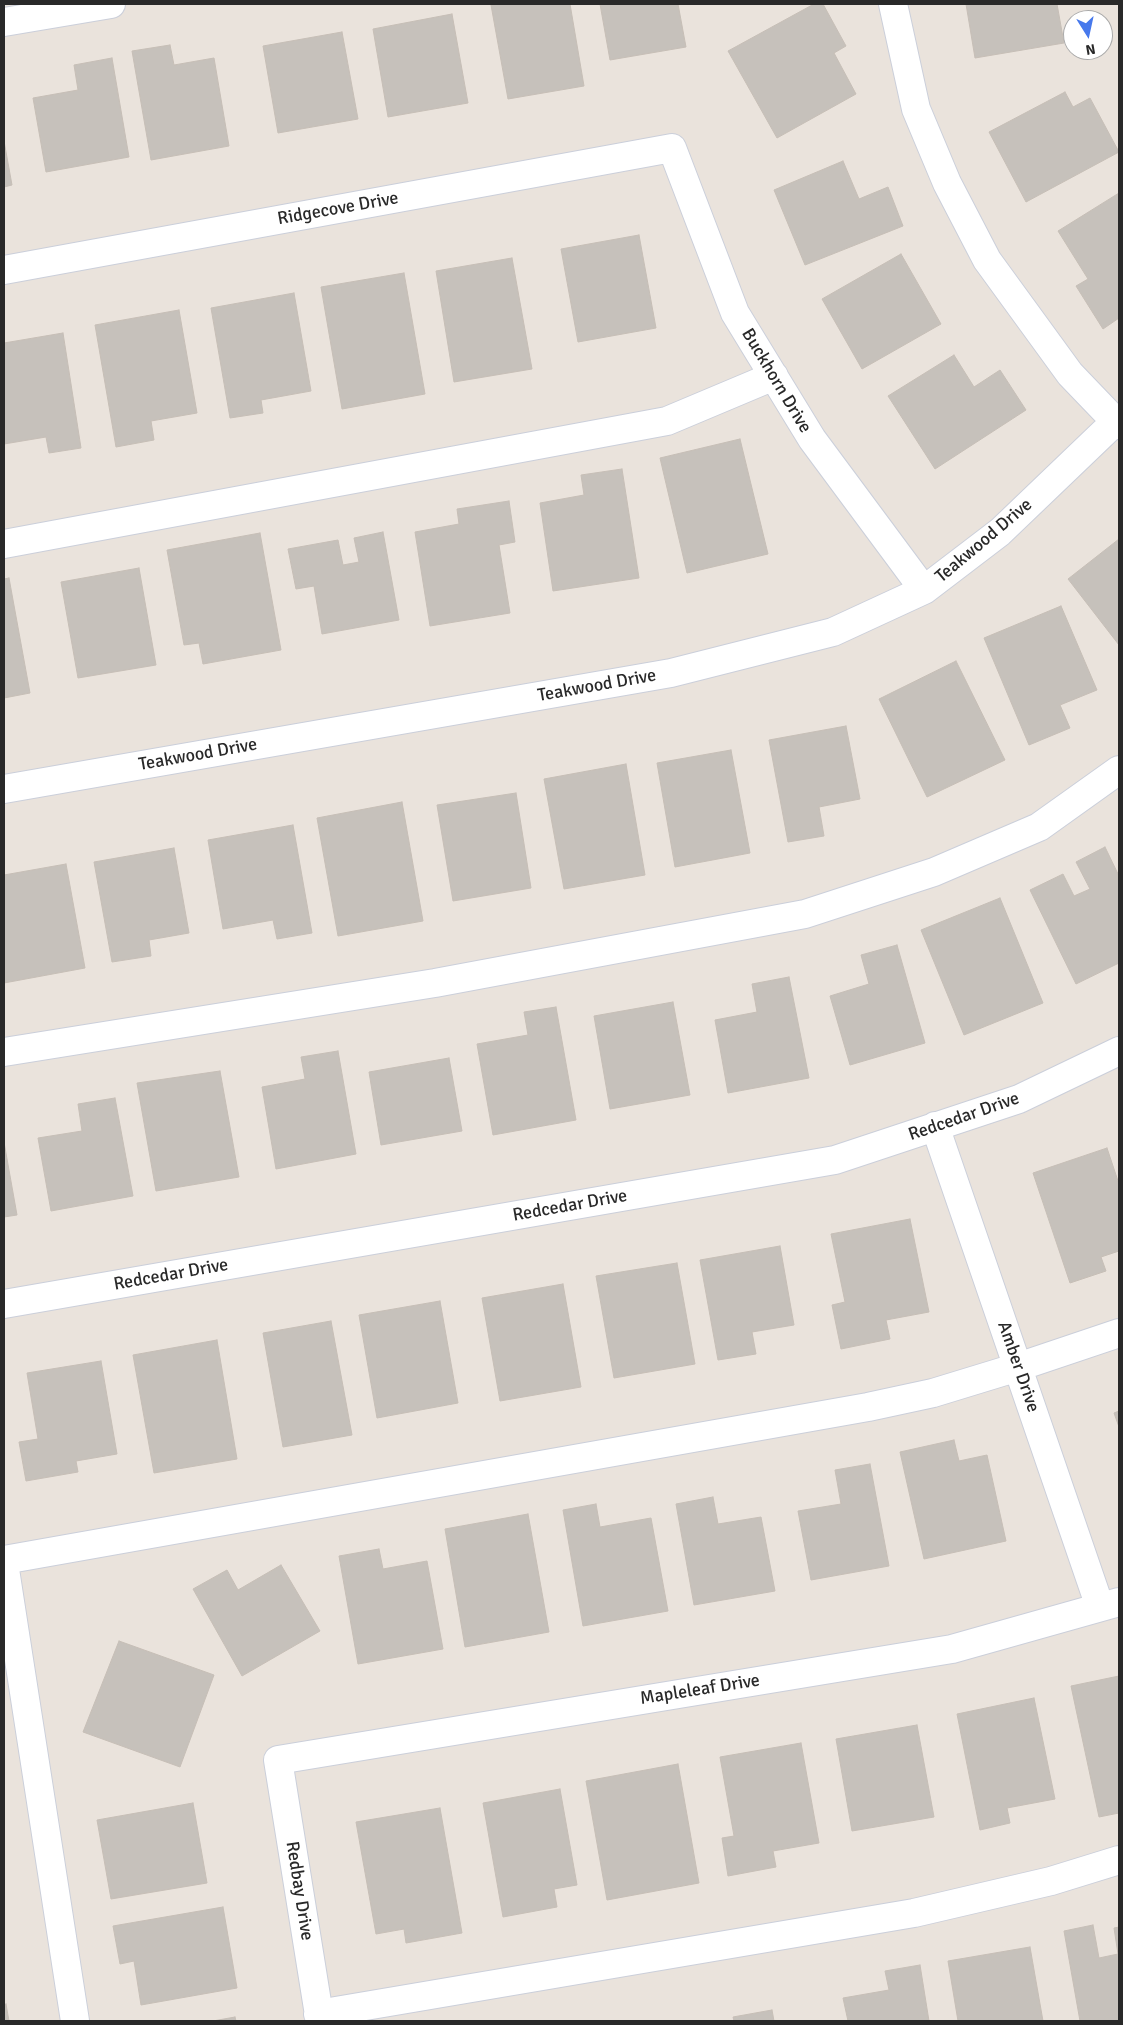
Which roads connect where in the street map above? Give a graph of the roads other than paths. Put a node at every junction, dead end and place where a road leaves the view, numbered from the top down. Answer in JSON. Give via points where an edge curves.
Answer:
{"nodes":[{"id":1,"x":111,"y":4,"type":"edge"},
{"id":2,"x":893,"y":4,"type":"edge"},
{"id":3,"x":4,"y":22,"type":"edge"},
{"id":4,"x":672,"y":148,"type":"joint"},
{"id":5,"x":4,"y":270,"type":"edge"},
{"id":6,"x":774,"y":376,"type":"junction"},
{"id":7,"x":1118,"y":422,"type":"edge"},
{"id":8,"x":4,"y":544,"type":"edge"},
{"id":9,"x":924,"y":590,"type":"junction"},
{"id":10,"x":1119,"y":770,"type":"edge"},
{"id":11,"x":4,"y":789,"type":"edge"},
{"id":12,"x":1119,"y":1051,"type":"edge"},
{"id":13,"x":4,"y":1052,"type":"edge"},
{"id":14,"x":935,"y":1126,"type":"junction"},
{"id":15,"x":4,"y":1304,"type":"edge"},
{"id":16,"x":1119,"y":1333,"type":"edge"},
{"id":17,"x":1018,"y":1367,"type":"junction"},
{"id":18,"x":4,"y":1561,"type":"edge"},
{"id":19,"x":1110,"y":1604,"type":"edge"},
{"id":20,"x":278,"y":1760,"type":"joint"},
{"id":21,"x":1119,"y":1860,"type":"edge"},
{"id":22,"x":319,"y":2018,"type":"edge"},
{"id":23,"x":76,"y":2021,"type":"edge"}],
"edges":[{"from":1,"to":3,"type":"street"},
{"from":2,"to":7,"type":"street","via":[[916,109],[947,183],[987,260],[1070,374]]},
{"from":4,"to":5,"type":"street","name":"Ridgecove Drive"},
{"from":4,"to":6,"type":"street","name":"Buckhorn Drive","via":[[735,313]]},
{"from":6,"to":8,"type":"street","via":[[667,421]]},
{"from":6,"to":9,"type":"street","name":"Buckhorn Drive","via":[[812,439]]},
{"from":7,"to":9,"type":"street","name":"Teakwood Drive","via":[[1000,532]]},
{"from":9,"to":11,"type":"street","name":"Teakwood Drive","via":[[833,632],[671,673]]},
{"from":10,"to":13,"type":"street","via":[[1039,826],[934,872],[804,914],[435,983]]},
{"from":12,"to":14,"type":"street","name":"Redcedar Drive","via":[[1019,1099]]},
{"from":14,"to":15,"type":"street","name":"Redcedar Drive","via":[[835,1160]]},
{"from":14,"to":17,"type":"street","name":"Amber Drive"},
{"from":16,"to":17,"type":"street"},
{"from":17,"to":18,"type":"street","via":[[868,1408]]},
{"from":17,"to":19,"type":"street","name":"Amber Drive"},
{"from":18,"to":23,"type":"street"},
{"from":19,"to":20,"type":"street","name":"Mapleleaf Drive","via":[[952,1649]]},
{"from":20,"to":22,"type":"street","name":"Redbay Drive"},
{"from":21,"to":22,"type":"street","via":[[1051,1881],[914,1913]]}]}
